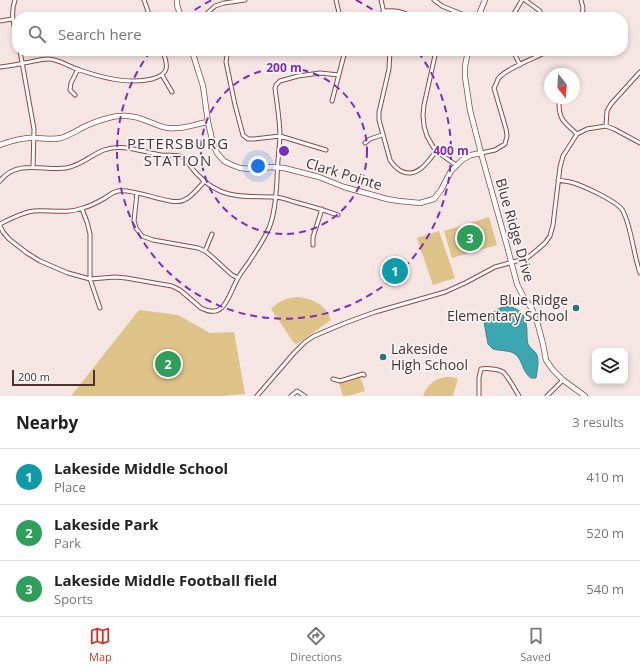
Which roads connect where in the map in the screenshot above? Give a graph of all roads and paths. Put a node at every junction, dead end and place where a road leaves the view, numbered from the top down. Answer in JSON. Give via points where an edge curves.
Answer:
{"nodes":[{"id":1,"x":15,"y":0,"type":"edge"},
{"id":2,"x":144,"y":0,"type":"edge"},
{"id":3,"x":177,"y":0,"type":"edge"},
{"id":4,"x":245,"y":0,"type":"edge"},
{"id":5,"x":336,"y":0,"type":"edge"},
{"id":6,"x":381,"y":0,"type":"edge"},
{"id":7,"x":434,"y":0,"type":"edge"},
{"id":8,"x":485,"y":0,"type":"edge"},
{"id":9,"x":522,"y":0,"type":"edge"},
{"id":10,"x":525,"y":0,"type":"edge"},
{"id":11,"x":581,"y":0,"type":"edge"},
{"id":12,"x":441,"y":2,"type":"edge"},
{"id":13,"x":384,"y":11,"type":"joint"},
{"id":14,"x":540,"y":11,"type":"dead end"},
{"id":15,"x":13,"y":12,"type":"edge"},
{"id":16,"x":148,"y":12,"type":"edge"},
{"id":17,"x":179,"y":12,"type":"edge"},
{"id":18,"x":208,"y":12,"type":"edge"},
{"id":19,"x":339,"y":12,"type":"edge"},
{"id":20,"x":403,"y":12,"type":"edge"},
{"id":21,"x":457,"y":12,"type":"edge"},
{"id":22,"x":480,"y":12,"type":"edge"},
{"id":23,"x":515,"y":12,"type":"edge"},
{"id":24,"x":583,"y":12,"type":"edge"},
{"id":25,"x":12,"y":19,"type":"edge"},
{"id":26,"x":0,"y":21,"type":"edge"},
{"id":27,"x":21,"y":56,"type":"edge"},
{"id":28,"x":165,"y":56,"type":"edge"},
{"id":29,"x":193,"y":56,"type":"edge"},
{"id":30,"x":227,"y":56,"type":"edge"},
{"id":31,"x":344,"y":56,"type":"edge"},
{"id":32,"x":390,"y":56,"type":"edge"},
{"id":33,"x":435,"y":56,"type":"edge"},
{"id":34,"x":467,"y":56,"type":"edge"},
{"id":35,"x":516,"y":56,"type":"edge"},
{"id":36,"x":538,"y":56,"type":"edge"},
{"id":37,"x":23,"y":64,"type":"junction"},
{"id":38,"x":520,"y":65,"type":"junction"},
{"id":39,"x":0,"y":67,"type":"edge"},
{"id":40,"x":78,"y":69,"type":"junction"},
{"id":41,"x":640,"y":72,"type":"edge"},
{"id":42,"x":162,"y":75,"type":"junction"},
{"id":43,"x":339,"y":75,"type":"junction"},
{"id":44,"x":172,"y":92,"type":"dead end"},
{"id":45,"x":75,"y":95,"type":"dead end"},
{"id":46,"x":332,"y":101,"type":"dead end"},
{"id":47,"x":558,"y":104,"type":"edge"},
{"id":48,"x":208,"y":122,"type":"junction"},
{"id":49,"x":606,"y":126,"type":"junction"},
{"id":50,"x":577,"y":134,"type":"junction"},
{"id":51,"x":382,"y":135,"type":"junction"},
{"id":52,"x":280,"y":136,"type":"junction"},
{"id":53,"x":35,"y":138,"type":"junction"},
{"id":54,"x":365,"y":142,"type":"dead end"},
{"id":55,"x":640,"y":143,"type":"edge"},
{"id":56,"x":0,"y":145,"type":"edge"},
{"id":57,"x":326,"y":150,"type":"dead end"},
{"id":58,"x":436,"y":151,"type":"junction"},
{"id":59,"x":481,"y":153,"type":"junction"},
{"id":60,"x":456,"y":165,"type":"junction"},
{"id":61,"x":34,"y":167,"type":"junction"},
{"id":62,"x":277,"y":167,"type":"junction"},
{"id":63,"x":558,"y":180,"type":"junction"},
{"id":64,"x":0,"y":181,"type":"edge"},
{"id":65,"x":204,"y":182,"type":"junction"},
{"id":66,"x":137,"y":193,"type":"junction"},
{"id":67,"x":276,"y":197,"type":"junction"},
{"id":68,"x":82,"y":209,"type":"junction"},
{"id":69,"x":322,"y":209,"type":"junction"},
{"id":70,"x":338,"y":216,"type":"dead end"},
{"id":71,"x":0,"y":225,"type":"edge"},
{"id":72,"x":212,"y":234,"type":"dead end"},
{"id":73,"x":313,"y":245,"type":"dead end"},
{"id":74,"x":205,"y":251,"type":"junction"},
{"id":75,"x":512,"y":262,"type":"junction"},
{"id":76,"x":640,"y":273,"type":"edge"},
{"id":77,"x":238,"y":278,"type":"junction"},
{"id":78,"x":90,"y":279,"type":"junction"},
{"id":79,"x":100,"y":308,"type":"dead end"},
{"id":80,"x":364,"y":375,"type":"dead end"},
{"id":81,"x":333,"y":379,"type":"dead end"},
{"id":82,"x":563,"y":380,"type":"junction"},
{"id":83,"x":257,"y":396,"type":"edge"},
{"id":84,"x":291,"y":396,"type":"edge"},
{"id":85,"x":306,"y":396,"type":"edge"},
{"id":86,"x":479,"y":396,"type":"edge"},
{"id":87,"x":519,"y":396,"type":"edge"},
{"id":88,"x":547,"y":396,"type":"edge"},
{"id":89,"x":585,"y":396,"type":"edge"}],
"edges":[{"from":1,"to":15,"type":"street"},
{"from":2,"to":16,"type":"street"},
{"from":3,"to":17,"type":"street"},
{"from":4,"to":18,"type":"street","via":[[224,3]]},
{"from":5,"to":19,"type":"street"},
{"from":6,"to":13,"type":"street"},
{"from":7,"to":12,"type":"street"},
{"from":8,"to":22,"type":"street"},
{"from":9,"to":23,"type":"street"},
{"from":10,"to":14,"type":"street"},
{"from":11,"to":24,"type":"street"},
{"from":12,"to":21,"type":"street","via":[[442,6]]},
{"from":13,"to":20,"type":"street"},
{"from":25,"to":26,"type":"street"},
{"from":27,"to":37,"type":"street"},
{"from":28,"to":42,"type":"street","via":[[166,69]]},
{"from":29,"to":48,"type":"street","name":"Clark Pointe"},
{"from":30,"to":52,"type":"street","via":[[226,62],[243,135],[248,139]]},
{"from":31,"to":43,"type":"street"},
{"from":32,"to":51,"type":"street","via":[[379,112]]},
{"from":33,"to":58,"type":"street","via":[[423,115],[427,136]]},
{"from":34,"to":59,"type":"street","name":"Blue Ridge Drive","via":[[465,78]]},
{"from":35,"to":38,"type":"street"},
{"from":36,"to":38,"type":"street"},
{"from":37,"to":39,"type":"street"},
{"from":37,"to":40,"type":"street","via":[[49,59]]},
{"from":37,"to":53,"type":"street"},
{"from":38,"to":59,"type":"street","via":[[499,79],[494,88],[506,129],[505,144],[495,150]]},
{"from":40,"to":42,"type":"street","via":[[122,80],[147,80]]},
{"from":40,"to":45,"type":"street","via":[[70,90]]},
{"from":41,"to":49,"type":"street","via":[[611,104],[607,111]]},
{"from":42,"to":44,"type":"street"},
{"from":43,"to":46,"type":"street"},
{"from":43,"to":52,"type":"street","via":[[309,74],[287,78],[276,85]]},
{"from":47,"to":50,"type":"street","via":[[561,117]]},
{"from":48,"to":53,"type":"street","via":[[176,129],[127,116],[88,125],[60,138]]},
{"from":48,"to":62,"type":"street","name":"Clark Pointe","via":[[213,144],[224,161],[250,169]]},
{"from":49,"to":50,"type":"street","via":[[587,129]]},
{"from":49,"to":55,"type":"street"},
{"from":50,"to":63,"type":"street","via":[[563,156]]},
{"from":51,"to":54,"type":"street"},
{"from":51,"to":58,"type":"street","via":[[393,166],[404,172],[417,172]]},
{"from":52,"to":57,"type":"street"},
{"from":52,"to":62,"type":"street"},
{"from":53,"to":56,"type":"street"},
{"from":53,"to":61,"type":"street"},
{"from":58,"to":60,"type":"street"},
{"from":59,"to":60,"type":"street","name":"Clark Pointe","via":[[466,157]]},
{"from":59,"to":75,"type":"street","name":"Blue Ridge Drive"},
{"from":60,"to":62,"type":"street","name":"Clark Pointe","via":[[438,195],[434,199],[420,203],[386,199],[319,177]]},
{"from":61,"to":64,"type":"street","via":[[18,168]]},
{"from":61,"to":65,"type":"street","via":[[67,168],[105,150],[131,148],[181,157]]},
{"from":62,"to":67,"type":"street"},
{"from":63,"to":75,"type":"street","via":[[550,236],[527,258]]},
{"from":63,"to":76,"type":"street","via":[[582,187],[621,207]]},
{"from":65,"to":66,"type":"street","via":[[183,201],[174,202]]},
{"from":65,"to":67,"type":"street","via":[[229,194]]},
{"from":66,"to":68,"type":"street","via":[[113,193]]},
{"from":66,"to":74,"type":"street","via":[[134,221],[142,236]]},
{"from":67,"to":69,"type":"street"},
{"from":67,"to":77,"type":"street","via":[[270,226]]},
{"from":68,"to":71,"type":"street","via":[[58,212],[33,211]]},
{"from":68,"to":78,"type":"street","via":[[90,234]]},
{"from":69,"to":70,"type":"street"},
{"from":69,"to":73,"type":"street"},
{"from":71,"to":78,"type":"street","via":[[8,239],[40,261]]},
{"from":72,"to":74,"type":"street"},
{"from":74,"to":77,"type":"street"},
{"from":75,"to":82,"type":"street","name":"Blue Ridge Drive","via":[[517,284],[538,325],[546,360]]},
{"from":75,"to":83,"type":"street","via":[[495,267],[445,292],[375,312],[321,333],[305,342]]},
{"from":77,"to":78,"type":"street","via":[[227,303],[222,308],[210,311],[201,308],[172,286],[121,278]]},
{"from":78,"to":79,"type":"street"},
{"from":80,"to":81,"type":"street","via":[[340,381]]},
{"from":82,"to":88,"type":"street"},
{"from":82,"to":89,"type":"street","name":"Blue Ridge Drive"},
{"from":84,"to":85,"type":"street","via":[[297,391]]},
{"from":86,"to":87,"type":"street","via":[[478,378],[481,369],[488,368],[503,372]]}]}
